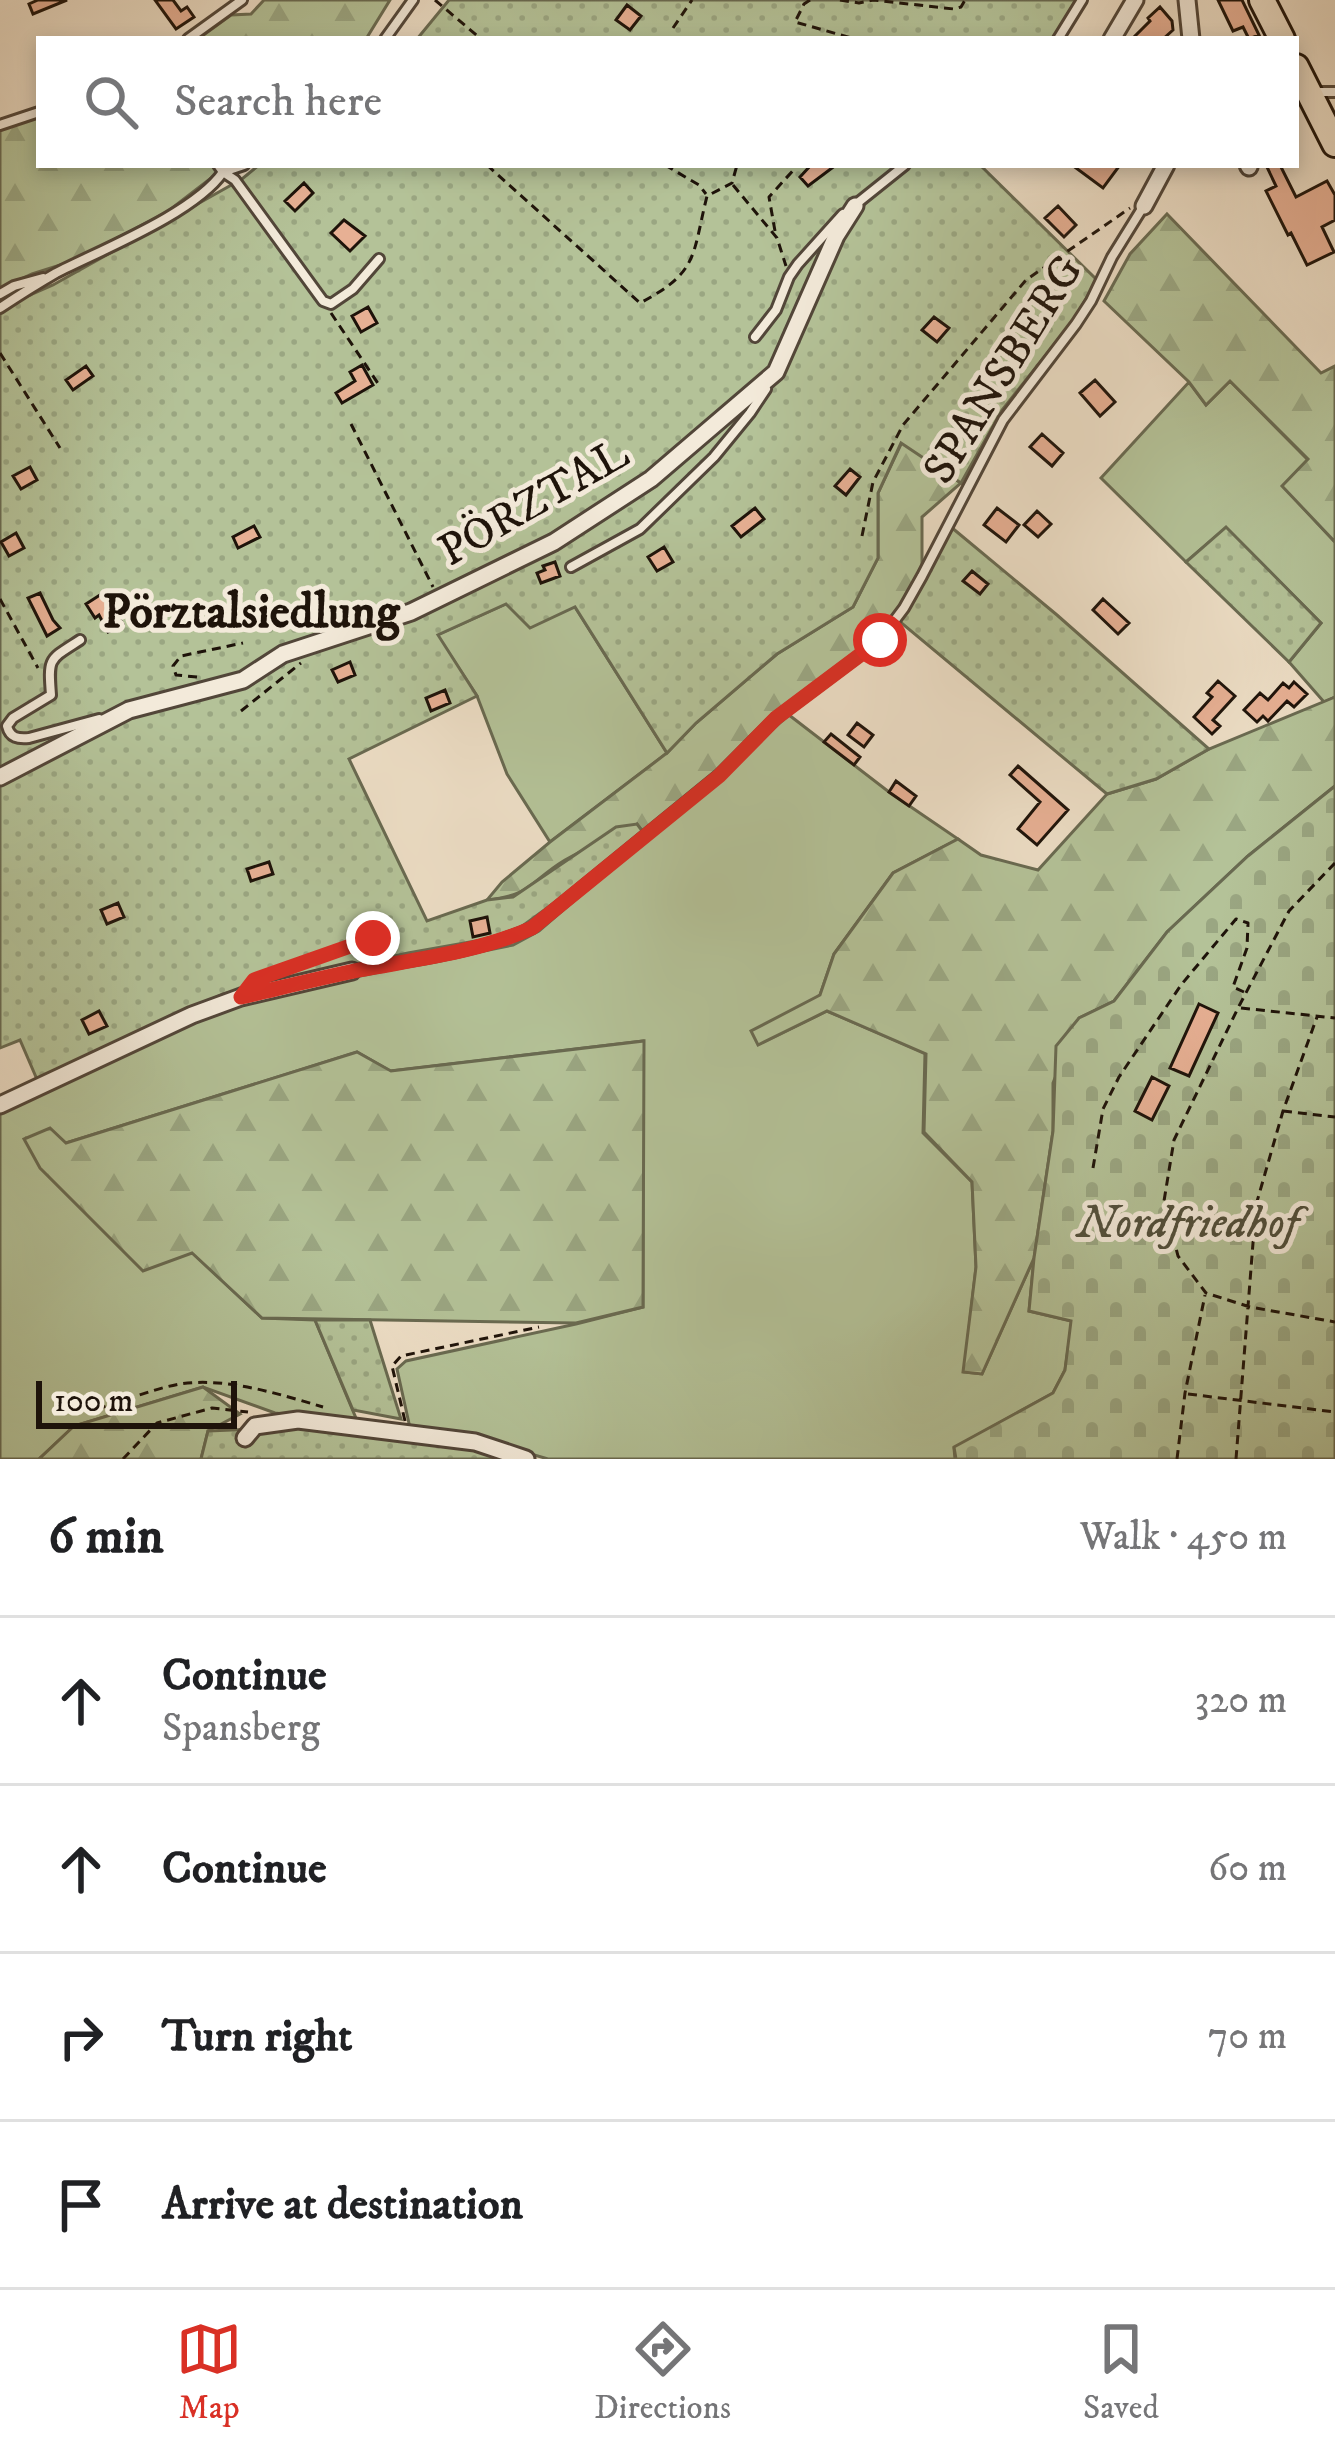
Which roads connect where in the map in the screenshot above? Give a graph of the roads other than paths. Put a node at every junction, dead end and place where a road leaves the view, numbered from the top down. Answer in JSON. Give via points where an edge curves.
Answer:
{"nodes":[{"id":1,"x":242,"y":0,"type":"edge"},
{"id":2,"x":413,"y":0,"type":"edge"},
{"id":3,"x":1082,"y":0,"type":"edge"},
{"id":4,"x":1135,"y":0,"type":"edge"},
{"id":5,"x":1187,"y":0,"type":"edge"},
{"id":6,"x":1262,"y":0,"type":"edge"},
{"id":7,"x":192,"y":36,"type":"edge"},
{"id":8,"x":387,"y":36,"type":"edge"},
{"id":9,"x":1060,"y":36,"type":"edge"},
{"id":10,"x":1114,"y":36,"type":"edge"},
{"id":11,"x":1194,"y":36,"type":"edge"},
{"id":12,"x":1280,"y":36,"type":"edge"},
{"id":13,"x":1299,"y":70,"type":"edge"},
{"id":14,"x":1322,"y":92,"type":"edge"},
{"id":15,"x":36,"y":113,"type":"edge"},
{"id":16,"x":0,"y":125,"type":"edge"},
{"id":17,"x":1335,"y":144,"type":"edge"},
{"id":18,"x":901,"y":168,"type":"edge"},
{"id":19,"x":1164,"y":168,"type":"edge"},
{"id":20,"x":220,"y":169,"type":"edge"},
{"id":21,"x":855,"y":206,"type":"junction"},
{"id":22,"x":1144,"y":206,"type":"joint"},
{"id":23,"x":380,"y":259,"type":"dead end"},
{"id":24,"x":50,"y":276,"type":"junction"},
{"id":25,"x":0,"y":293,"type":"edge"},
{"id":26,"x":0,"y":308,"type":"edge"},
{"id":27,"x":754,"y":337,"type":"dead end"},
{"id":28,"x":776,"y":372,"type":"junction"},
{"id":29,"x":571,"y":567,"type":"dead end"},
{"id":30,"x":80,"y":640,"type":"dead end"},
{"id":31,"x":129,"y":710,"type":"junction"},
{"id":32,"x":0,"y":777,"type":"edge"},
{"id":33,"x":352,"y":971,"type":"joint"},
{"id":34,"x":0,"y":1106,"type":"edge"},
{"id":35,"x":245,"y":1438,"type":"dead end"},
{"id":36,"x":526,"y":1459,"type":"edge"}],
"edges":[{"from":1,"to":7,"type":"lane"},
{"from":2,"to":8,"type":"lane"},
{"from":3,"to":9,"type":"lane"},
{"from":4,"to":10,"type":"street"},
{"from":5,"to":11,"type":"street"},
{"from":6,"to":12,"type":"main road"},
{"from":13,"to":14,"type":"main road"},
{"from":14,"to":17,"type":"main road"},
{"from":15,"to":16,"type":"lane"},
{"from":18,"to":21,"type":"lane","name":"PÖRZTAL"},
{"from":19,"to":22,"type":"street"},
{"from":20,"to":23,"type":"lane","via":[[323,302],[353,290]]},
{"from":20,"to":24,"type":"lane","via":[[214,184],[168,216]]},
{"from":21,"to":27,"type":"lane","name":"PÖRZTAL","via":[[789,277]]},
{"from":21,"to":28,"type":"street","name":"PÖRZTAL"},
{"from":22,"to":33,"type":"lane","name":"SPANSBERG","via":[[1084,313],[1004,420],[880,640],[776,718],[719,776],[532,928]]},
{"from":24,"to":25,"type":"lane"},
{"from":24,"to":26,"type":"lane"},
{"from":28,"to":29,"type":"lane","via":[[714,457],[640,529]]},
{"from":28,"to":31,"type":"street","name":"PÖRZTAL","via":[[651,479],[554,542],[411,612],[283,654],[243,680]]},
{"from":30,"to":31,"type":"lane","via":[[50,664],[51,695],[14,718],[9,733],[29,738]]},
{"from":31,"to":32,"type":"street","name":"PÖRZTAL"},
{"from":33,"to":34,"type":"street","via":[[192,1015]]},
{"from":35,"to":36,"type":"street","via":[[255,1426],[298,1420],[475,1442]]}]}
